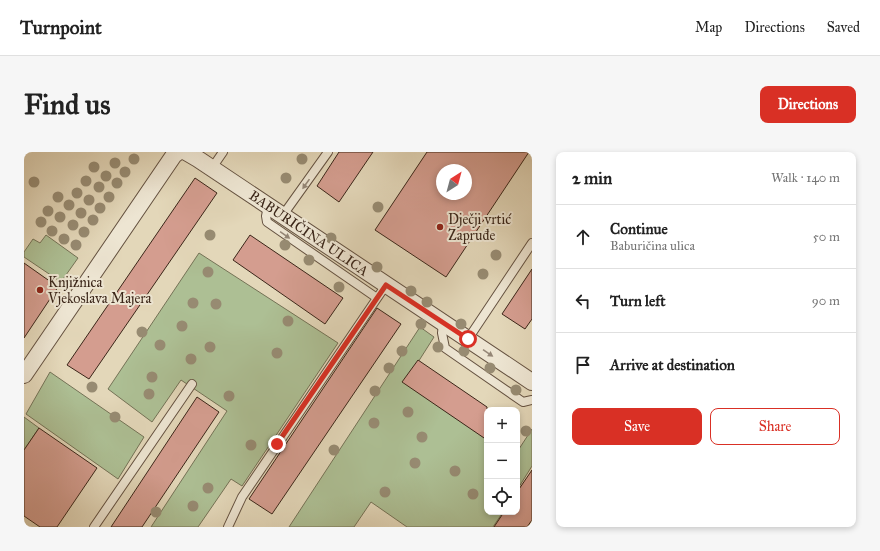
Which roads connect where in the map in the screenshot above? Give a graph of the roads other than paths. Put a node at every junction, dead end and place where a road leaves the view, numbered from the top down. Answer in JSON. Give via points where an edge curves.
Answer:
{"nodes":[{"id":1,"x":177,"y":152,"type":"edge"},
{"id":2,"x":186,"y":152,"type":"edge"},
{"id":3,"x":223,"y":152,"type":"edge"},
{"id":4,"x":328,"y":152,"type":"edge"},
{"id":5,"x":212,"y":168,"type":"junction"},
{"id":6,"x":268,"y":206,"type":"junction"},
{"id":7,"x":283,"y":215,"type":"junction"},
{"id":8,"x":532,"y":243,"type":"edge"},
{"id":9,"x":386,"y":285,"type":"junction"},
{"id":10,"x":377,"y":298,"type":"junction"},
{"id":11,"x":443,"y":322,"type":"junction"},
{"id":12,"x":468,"y":339,"type":"junction"},
{"id":13,"x":24,"y":375,"type":"edge"},
{"id":14,"x":532,"y":382,"type":"edge"},
{"id":15,"x":192,"y":384,"type":"dead end"},
{"id":16,"x":532,"y":400,"type":"edge"},
{"id":17,"x":94,"y":527,"type":"edge"},
{"id":18,"x":228,"y":527,"type":"edge"}],
"edges":[{"from":1,"to":13,"type":"street"},
{"from":2,"to":5,"type":"street","name":"BABURIČINA ULICA"},
{"from":3,"to":5,"type":"lane"},
{"from":4,"to":7,"type":"lane","one_way":true},
{"from":5,"to":6,"type":"street","name":"BABURIČINA ULICA"},
{"from":6,"to":7,"type":"street","name":"BABURIČINA ULICA"},
{"from":6,"to":10,"type":"lane","one_way":true,"via":[[267,222]]},
{"from":7,"to":9,"type":"street","name":"BABURIČINA ULICA"},
{"from":8,"to":12,"type":"lane"},
{"from":9,"to":10,"type":"lane"},
{"from":9,"to":11,"type":"street","name":"BABURIČINA ULICA"},
{"from":10,"to":18,"type":"lane","via":[[242,496]]},
{"from":11,"to":12,"type":"street","name":"BABURIČINA ULICA"},
{"from":11,"to":16,"type":"lane","via":[[445,348],[523,402]]},
{"from":12,"to":14,"type":"street","name":"BABURIČINA ULICA","one_way":true},
{"from":15,"to":17,"type":"lane"}]}
